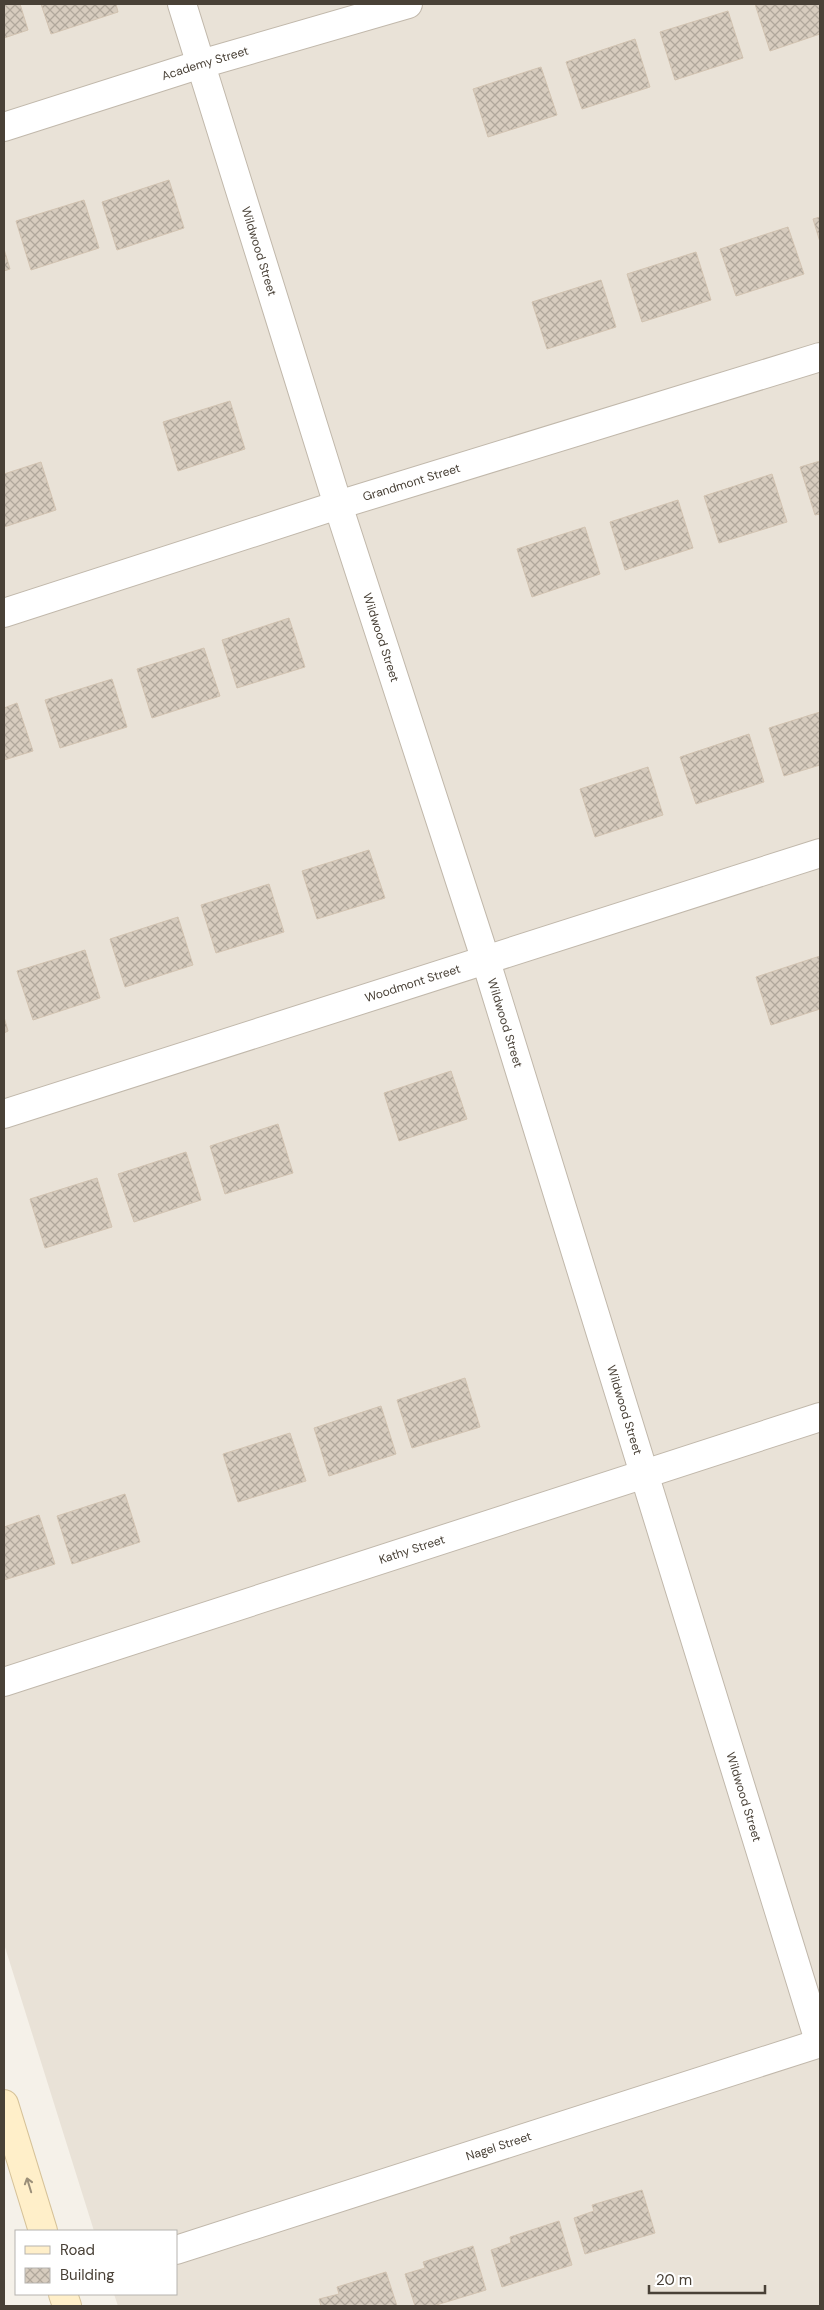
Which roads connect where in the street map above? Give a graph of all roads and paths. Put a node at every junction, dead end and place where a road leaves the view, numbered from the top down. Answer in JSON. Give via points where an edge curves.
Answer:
{"nodes":[{"id":1,"x":182,"y":4,"type":"edge"},
{"id":2,"x":408,"y":4,"type":"edge"},
{"id":3,"x":201,"y":64,"type":"junction"},
{"id":4,"x":4,"y":127,"type":"edge"},
{"id":5,"x":820,"y":357,"type":"edge"},
{"id":6,"x":338,"y":505,"type":"junction"},
{"id":7,"x":4,"y":613,"type":"edge"},
{"id":8,"x":820,"y":853,"type":"edge"},
{"id":9,"x":485,"y":958,"type":"junction"},
{"id":10,"x":4,"y":1114,"type":"edge"},
{"id":11,"x":820,"y":1417,"type":"edge"},
{"id":12,"x":644,"y":1474,"type":"junction"},
{"id":13,"x":4,"y":1682,"type":"edge"},
{"id":14,"x":820,"y":2043,"type":"edge"},
{"id":15,"x":4,"y":2104,"type":"edge"},
{"id":16,"x":43,"y":2230,"type":"edge"},
{"id":17,"x":178,"y":2249,"type":"edge"}],
"edges":[{"from":1,"to":3,"type":"street","name":"Wildwood Street"},
{"from":2,"to":3,"type":"street","name":"Academy Street"},
{"from":3,"to":4,"type":"street","name":"Academy Street"},
{"from":3,"to":6,"type":"street","name":"Wildwood Street"},
{"from":5,"to":6,"type":"street","name":"Grandmont Street"},
{"from":6,"to":7,"type":"street","name":"Grandmont Street"},
{"from":6,"to":9,"type":"street","name":"Wildwood Street"},
{"from":8,"to":9,"type":"street","name":"Woodmont Street"},
{"from":9,"to":10,"type":"street","name":"Woodmont Street"},
{"from":9,"to":12,"type":"street","name":"Wildwood Street"},
{"from":11,"to":12,"type":"street","name":"Kathy Street"},
{"from":12,"to":13,"type":"street","name":"Kathy Street"},
{"from":12,"to":14,"type":"street","name":"Wildwood Street"},
{"from":14,"to":17,"type":"street","name":"Nagel Street"},
{"from":16,"to":15,"type":"main road","one_way":true}]}
